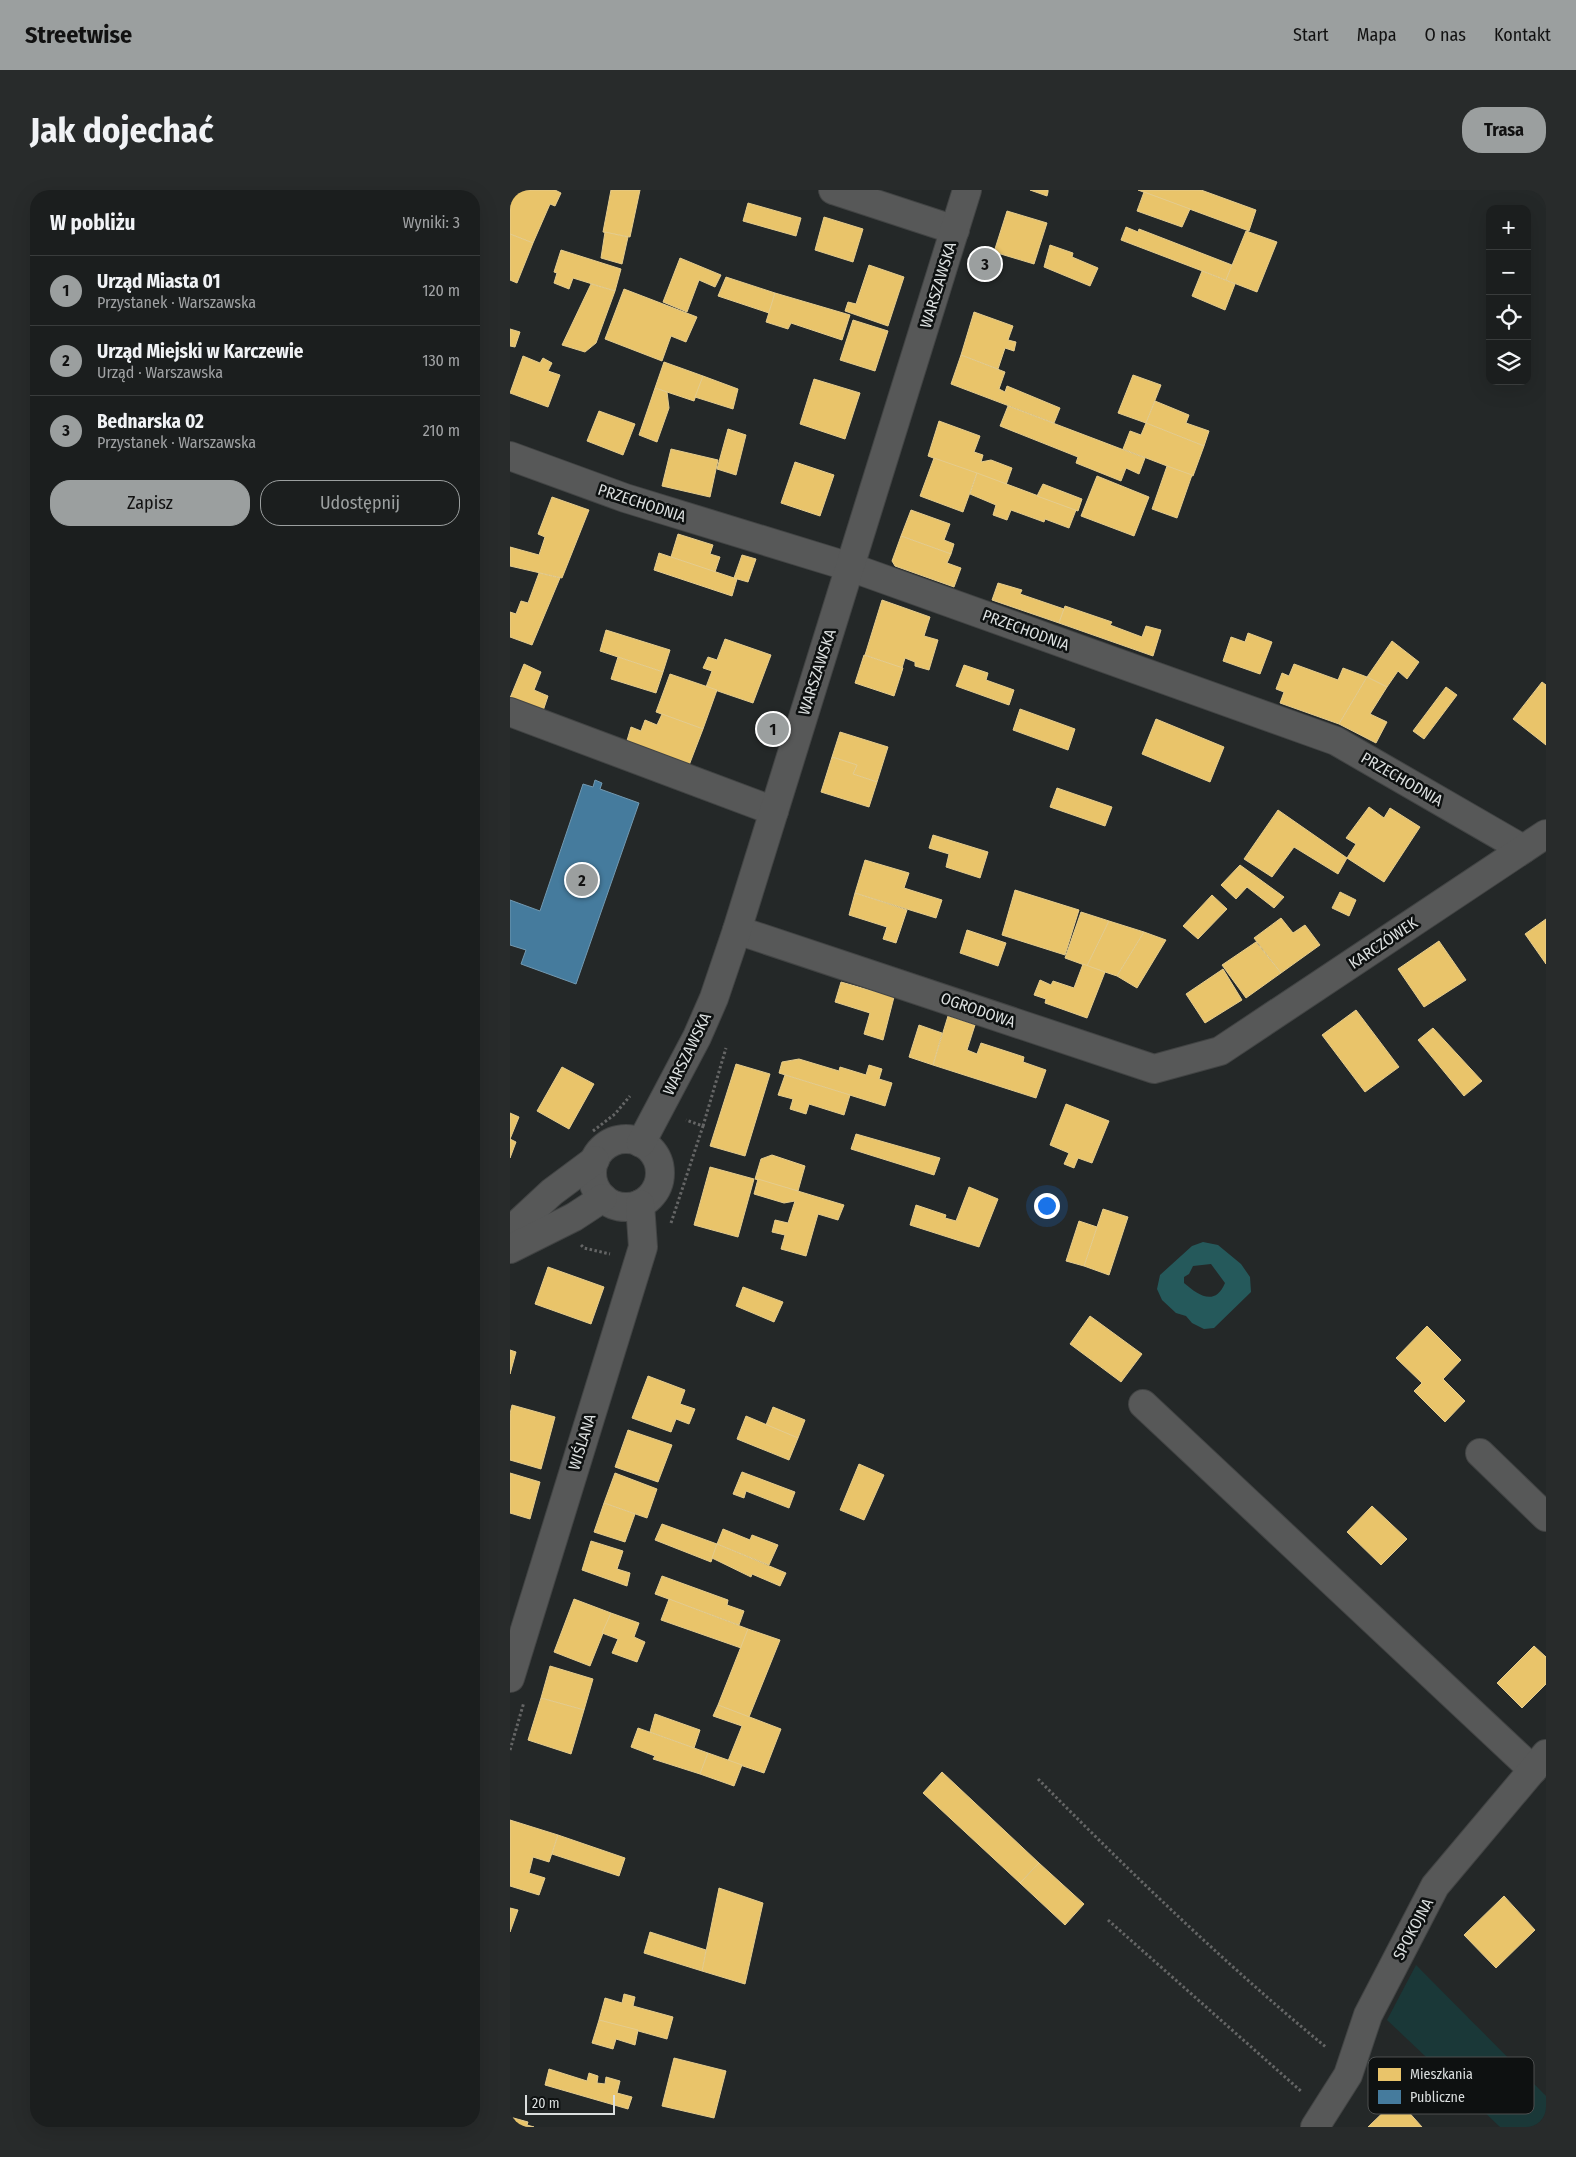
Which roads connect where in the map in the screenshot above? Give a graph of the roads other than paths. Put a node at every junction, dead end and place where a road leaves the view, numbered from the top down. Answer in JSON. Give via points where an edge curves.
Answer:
{"nodes":[{"id":1,"x":833,"y":190,"type":"edge"},
{"id":2,"x":967,"y":190,"type":"edge"},
{"id":3,"x":954,"y":230,"type":"junction"},
{"id":4,"x":510,"y":456,"type":"edge"},
{"id":5,"x":850,"y":567,"type":"junction"},
{"id":6,"x":510,"y":712,"type":"edge"},
{"id":7,"x":774,"y":811,"type":"junction"},
{"id":8,"x":1546,"y":834,"type":"edge"},
{"id":9,"x":1523,"y":849,"type":"junction"},
{"id":10,"x":737,"y":930,"type":"junction"},
{"id":11,"x":1220,"y":1051,"type":"joint"},
{"id":12,"x":641,"y":1143,"type":"junction"},
{"id":13,"x":595,"y":1160,"type":"junction"},
{"id":14,"x":603,"y":1198,"type":"junction"},
{"id":15,"x":640,"y":1204,"type":"junction"},
{"id":16,"x":510,"y":1231,"type":"edge"},
{"id":17,"x":510,"y":1249,"type":"edge"},
{"id":18,"x":1143,"y":1404,"type":"dead end"},
{"id":19,"x":1480,"y":1452,"type":"dead end"},
{"id":20,"x":1546,"y":1517,"type":"edge"},
{"id":21,"x":510,"y":1678,"type":"edge"},
{"id":22,"x":1539,"y":1762,"type":"edge"},
{"id":23,"x":1320,"y":2119,"type":"edge"}],
"edges":[{"from":1,"to":3,"type":"street"},
{"from":2,"to":3,"type":"street","name":"WARSZAWSKA"},
{"from":3,"to":5,"type":"street","name":"WARSZAWSKA"},
{"from":4,"to":5,"type":"street","name":"PRZECHODNIA","via":[[625,498]]},
{"from":5,"to":7,"type":"street","name":"WARSZAWSKA"},
{"from":5,"to":9,"type":"street","name":"PRZECHODNIA","via":[[1336,741]]},
{"from":6,"to":7,"type":"street"},
{"from":7,"to":10,"type":"street","name":"WARSZAWSKA"},
{"from":8,"to":9,"type":"street","name":"KARCZÓWEK"},
{"from":9,"to":11,"type":"street","name":"KARCZÓWEK"},
{"from":10,"to":11,"type":"street","name":"OGRODOWA","via":[[1154,1069]]},
{"from":10,"to":12,"type":"street","name":"WARSZAWSKA","via":[[697,1038]]},
{"from":12,"to":13,"type":"street","via":[[631,1139],[615,1142],[601,1150]]},
{"from":12,"to":15,"type":"street","via":[[655,1156],[660,1173],[658,1186]]},
{"from":13,"to":14,"type":"street","via":[[595,1186]]},
{"from":13,"to":16,"type":"street","via":[[552,1192]]},
{"from":14,"to":15,"type":"street","via":[[621,1206]]},
{"from":14,"to":17,"type":"street","via":[[574,1217]]},
{"from":15,"to":21,"type":"street","name":"WIŚLANA","via":[[643,1247]]},
{"from":18,"to":22,"type":"street"},
{"from":19,"to":20,"type":"street"},
{"from":22,"to":23,"type":"street","name":"SPOKOJNA","via":[[1435,1886],[1368,2015],[1350,2067]]}]}
